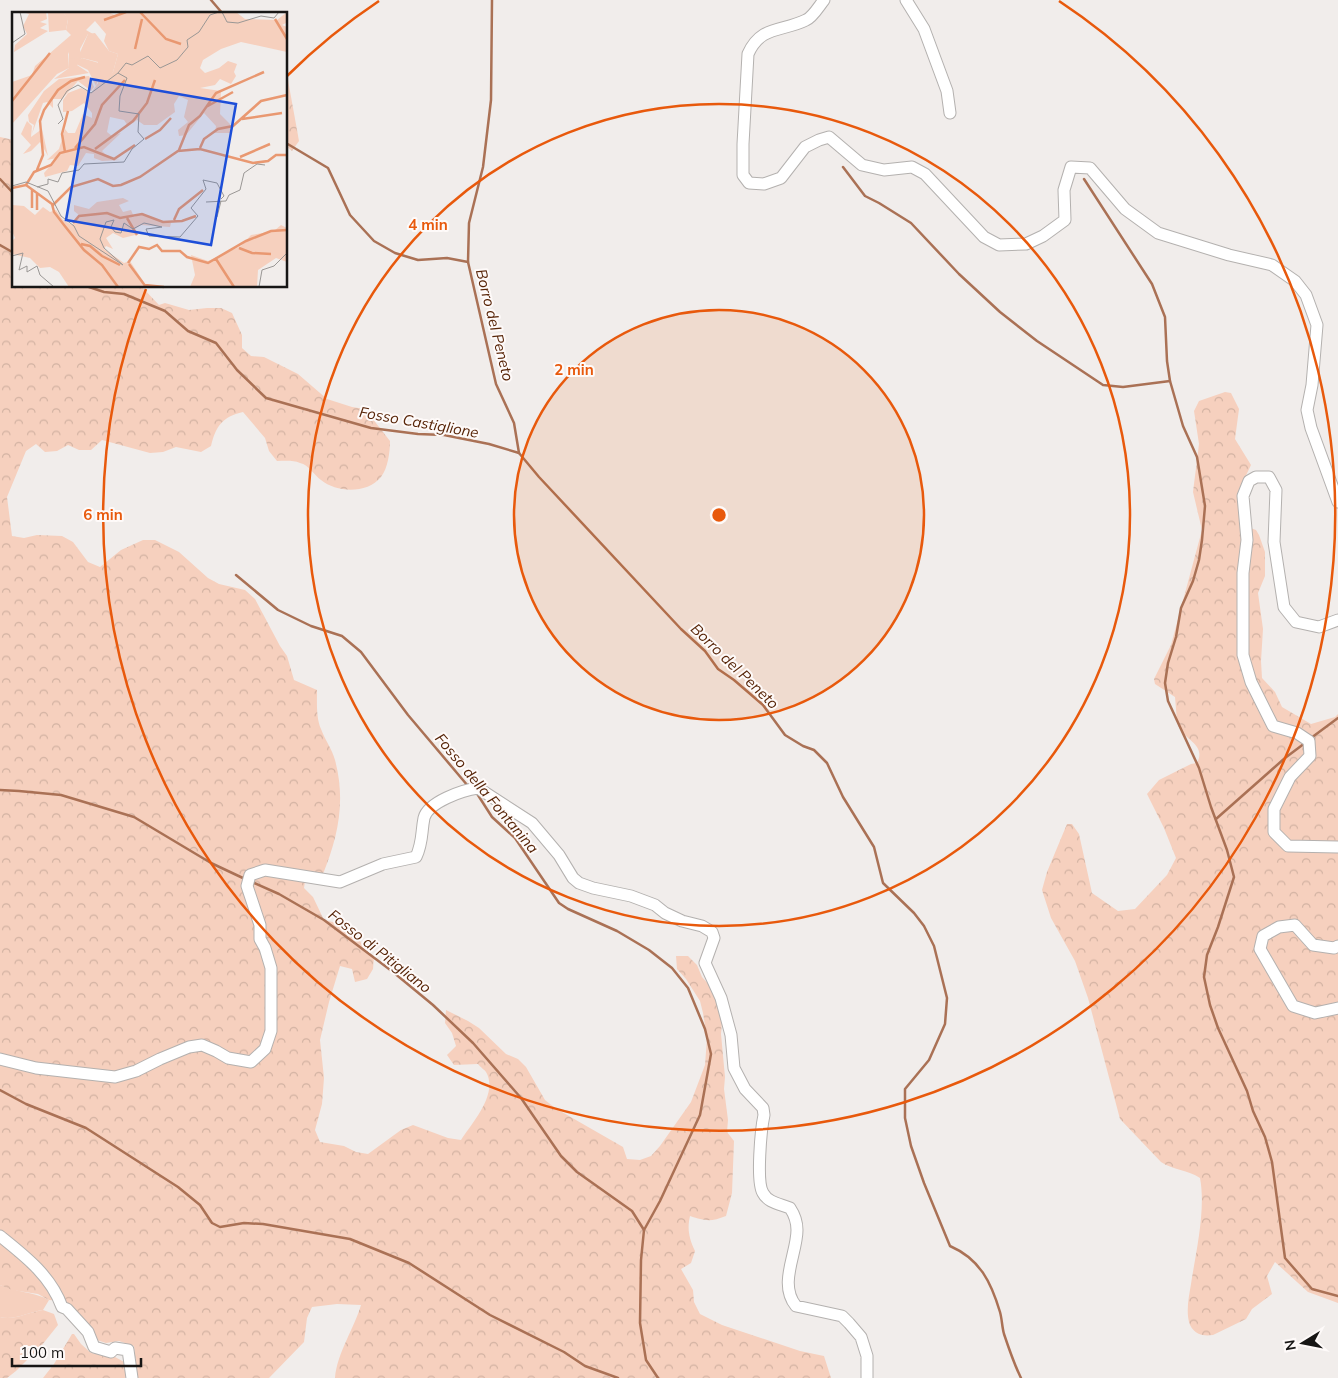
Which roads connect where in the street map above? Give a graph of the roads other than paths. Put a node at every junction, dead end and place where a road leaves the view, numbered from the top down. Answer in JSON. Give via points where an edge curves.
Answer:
{"nodes":[{"id":1,"x":824,"y":0,"type":"edge"},
{"id":2,"x":906,"y":0,"type":"edge"},
{"id":3,"x":950,"y":113,"type":"dead end"},
{"id":4,"x":1338,"y":502,"type":"edge"},
{"id":5,"x":1338,"y":620,"type":"edge"},
{"id":6,"x":1338,"y":847,"type":"edge"},
{"id":7,"x":1338,"y":946,"type":"edge"},
{"id":8,"x":1338,"y":1008,"type":"edge"},
{"id":9,"x":0,"y":1059,"type":"edge"},
{"id":10,"x":0,"y":1236,"type":"edge"},
{"id":11,"x":132,"y":1378,"type":"edge"},
{"id":12,"x":867,"y":1378,"type":"edge"}],
"edges":[{"from":1,"to":4,"type":"street","via":[[808,20],[761,35],[748,54],[743,175],[750,183],[764,184],[781,178],[805,147],[829,137],[862,165],[884,170],[912,167],[925,174],[984,237],[1000,245],[1026,244],[1065,220],[1064,190],[1071,166],[1090,168],[1125,209],[1158,233],[1272,265],[1295,281],[1306,295],[1317,325],[1308,410],[1311,428]]},
{"from":2,"to":3,"type":"street","via":[[924,29],[947,91]]},
{"from":5,"to":6,"type":"street","via":[[1318,627],[1296,622],[1284,607],[1274,542],[1276,490],[1270,477],[1256,477],[1249,481],[1242,496],[1247,540],[1243,573],[1243,655],[1251,682],[1273,726],[1297,733],[1309,741],[1310,748],[1310,756],[1290,777],[1274,809],[1274,832],[1288,846]]},
{"from":7,"to":8,"type":"street","via":[[1313,945],[1295,924],[1279,927],[1263,936],[1260,949],[1293,1006],[1315,1013]]},
{"from":9,"to":12,"type":"street","via":[[36,1068],[115,1077],[189,1047],[202,1045],[228,1058],[251,1062],[265,1049],[271,1031],[271,968],[247,886],[250,875],[265,870],[340,882],[383,864],[416,857],[428,810],[467,790],[478,788],[532,822],[579,883],[631,896],[712,932],[714,938],[705,963],[721,998],[731,1035],[734,1068],[745,1089],[763,1108],[761,1188],[771,1201],[790,1208],[796,1223],[789,1293],[796,1306],[842,1316],[849,1323],[861,1338],[867,1356]]},
{"from":10,"to":11,"type":"street","via":[[30,1260],[57,1292],[62,1307],[88,1332],[94,1347],[111,1352],[115,1348],[128,1350]]}]}
